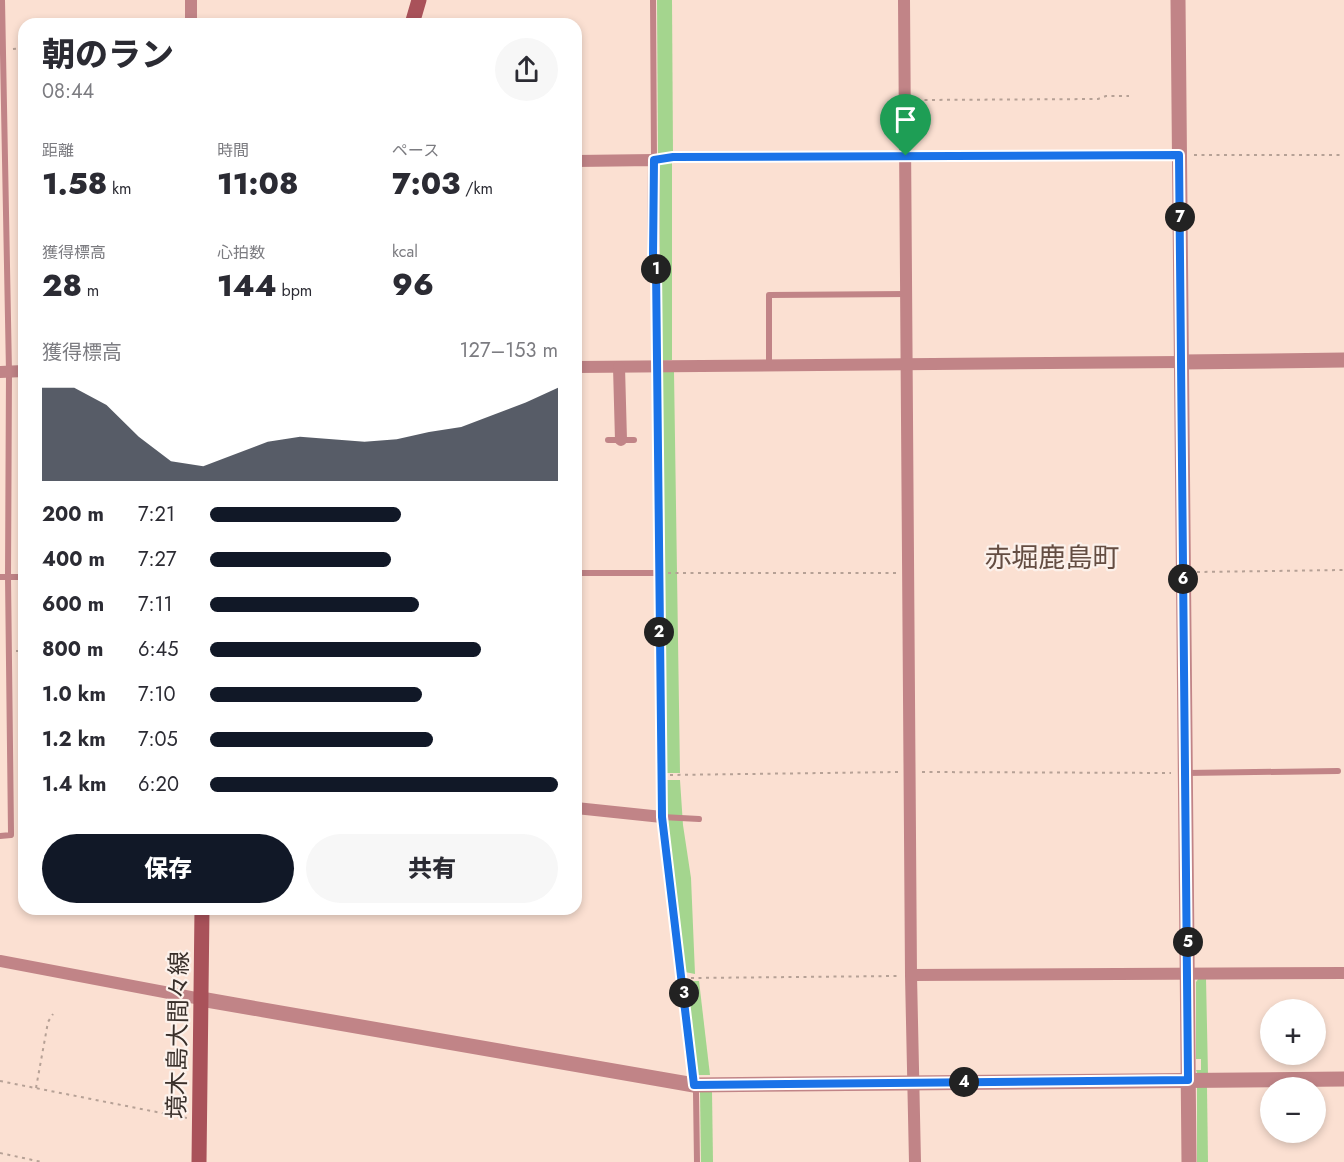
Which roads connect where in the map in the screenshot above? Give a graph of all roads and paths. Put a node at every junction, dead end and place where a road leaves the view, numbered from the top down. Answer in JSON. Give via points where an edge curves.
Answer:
{"nodes":[{"id":1,"x":2,"y":0,"type":"edge"},
{"id":2,"x":191,"y":0,"type":"edge"},
{"id":3,"x":419,"y":0,"type":"edge"},
{"id":4,"x":653,"y":0,"type":"edge"},
{"id":5,"x":904,"y":0,"type":"edge"},
{"id":6,"x":1178,"y":0,"type":"edge"},
{"id":7,"x":191,"y":18,"type":"edge"},
{"id":8,"x":414,"y":18,"type":"edge"},
{"id":9,"x":1,"y":51,"type":"edge"},
{"id":10,"x":1129,"y":96,"type":"dead end"},
{"id":11,"x":906,"y":100,"type":"junction"},
{"id":12,"x":1179,"y":155,"type":"junction"},
{"id":13,"x":1344,"y":155,"type":"edge"},
{"id":14,"x":906,"y":156,"type":"junction"},
{"id":15,"x":654,"y":160,"type":"junction"},
{"id":16,"x":582,"y":161,"type":"edge"},
{"id":17,"x":653,"y":257,"type":"joint"},
{"id":18,"x":907,"y":294,"type":"junction"},
{"id":19,"x":1344,"y":360,"type":"edge"},
{"id":20,"x":1181,"y":362,"type":"junction"},
{"id":21,"x":908,"y":364,"type":"junction"},
{"id":22,"x":769,"y":366,"type":"junction"},
{"id":23,"x":582,"y":367,"type":"edge"},
{"id":24,"x":619,"y":367,"type":"junction"},
{"id":25,"x":656,"y":367,"type":"junction"},
{"id":26,"x":4,"y":372,"type":"edge"},
{"id":27,"x":608,"y":440,"type":"dead end"},
{"id":28,"x":628,"y":440,"type":"joint"},
{"id":29,"x":1344,"y":570,"type":"edge"},
{"id":30,"x":1183,"y":572,"type":"junction"},
{"id":31,"x":582,"y":573,"type":"edge"},
{"id":32,"x":658,"y":573,"type":"junction"},
{"id":33,"x":908,"y":573,"type":"junction"},
{"id":34,"x":0,"y":577,"type":"edge"},
{"id":35,"x":8,"y":577,"type":"junction"},
{"id":36,"x":18,"y":577,"type":"edge"},
{"id":37,"x":910,"y":771,"type":"junction"},
{"id":38,"x":1338,"y":771,"type":"dead end"},
{"id":39,"x":1186,"y":773,"type":"junction"},
{"id":40,"x":661,"y":776,"type":"junction"},
{"id":41,"x":582,"y":809,"type":"edge"},
{"id":42,"x":662,"y":817,"type":"junction"},
{"id":43,"x":699,"y":819,"type":"dead end"},
{"id":44,"x":0,"y":836,"type":"edge"},
{"id":45,"x":202,"y":915,"type":"edge"},
{"id":46,"x":0,"y":961,"type":"edge"},
{"id":47,"x":1344,"y":973,"type":"edge"},
{"id":48,"x":911,"y":975,"type":"junction"},
{"id":49,"x":1188,"y":975,"type":"junction"},
{"id":50,"x":682,"y":978,"type":"junction"},
{"id":51,"x":201,"y":999,"type":"junction"},
{"id":52,"x":53,"y":1014,"type":"dead end"},
{"id":53,"x":1344,"y":1079,"type":"edge"},
{"id":54,"x":1188,"y":1080,"type":"junction"},
{"id":55,"x":0,"y":1081,"type":"edge"},
{"id":56,"x":914,"y":1083,"type":"junction"},
{"id":57,"x":694,"y":1085,"type":"junction"},
{"id":58,"x":36,"y":1088,"type":"junction"},
{"id":59,"x":199,"y":1119,"type":"junction"},
{"id":60,"x":0,"y":1153,"type":"edge"},
{"id":61,"x":42,"y":1162,"type":"edge"},
{"id":62,"x":199,"y":1162,"type":"edge"},
{"id":63,"x":697,"y":1162,"type":"edge"},
{"id":64,"x":915,"y":1162,"type":"edge"},
{"id":65,"x":1189,"y":1162,"type":"edge"}],
"edges":[{"from":1,"to":9,"type":"lane"},
{"from":2,"to":7,"type":"street"},
{"from":3,"to":8,"type":"main road"},
{"from":4,"to":15,"type":"lane"},
{"from":5,"to":11,"type":"street"},
{"from":6,"to":12,"type":"street"},
{"from":9,"to":26,"type":"lane"},
{"from":10,"to":11,"type":"path"},
{"from":11,"to":14,"type":"street"},
{"from":12,"to":13,"type":"path"},
{"from":12,"to":14,"type":"path"},
{"from":12,"to":20,"type":"street"},
{"from":14,"to":15,"type":"lane"},
{"from":14,"to":18,"type":"street"},
{"from":15,"to":16,"type":"street"},
{"from":15,"to":17,"type":"street"},
{"from":17,"to":25,"type":"lane"},
{"from":18,"to":21,"type":"street"},
{"from":18,"to":22,"type":"lane","via":[[769,295]]},
{"from":19,"to":20,"type":"street"},
{"from":20,"to":21,"type":"street"},
{"from":20,"to":30,"type":"street"},
{"from":21,"to":22,"type":"street"},
{"from":21,"to":33,"type":"street"},
{"from":22,"to":25,"type":"street"},
{"from":23,"to":24,"type":"street"},
{"from":24,"to":25,"type":"street"},
{"from":24,"to":28,"type":"street"},
{"from":25,"to":32,"type":"lane"},
{"from":26,"to":35,"type":"lane"},
{"from":27,"to":28,"type":"lane"},
{"from":29,"to":30,"type":"path"},
{"from":30,"to":39,"type":"street"},
{"from":31,"to":32,"type":"lane"},
{"from":32,"to":33,"type":"path"},
{"from":32,"to":40,"type":"lane"},
{"from":33,"to":37,"type":"street"},
{"from":34,"to":35,"type":"lane"},
{"from":35,"to":36,"type":"lane"},
{"from":35,"to":44,"type":"lane","via":[[11,832]]},
{"from":37,"to":39,"type":"path"},
{"from":37,"to":40,"type":"path"},
{"from":37,"to":48,"type":"street"},
{"from":38,"to":39,"type":"lane"},
{"from":39,"to":49,"type":"street"},
{"from":40,"to":42,"type":"lane"},
{"from":41,"to":42,"type":"street"},
{"from":42,"to":43,"type":"lane"},
{"from":42,"to":50,"type":"lane"},
{"from":45,"to":51,"type":"main road","name":"境木島大間々線"},
{"from":46,"to":51,"type":"street"},
{"from":47,"to":49,"type":"street"},
{"from":48,"to":49,"type":"street"},
{"from":48,"to":50,"type":"path"},
{"from":48,"to":56,"type":"street"},
{"from":49,"to":54,"type":"street"},
{"from":50,"to":57,"type":"lane"},
{"from":51,"to":57,"type":"street"},
{"from":51,"to":59,"type":"main road","name":"境木島大間々線"},
{"from":52,"to":58,"type":"path","via":[[48,1022]]},
{"from":53,"to":54,"type":"street"},
{"from":54,"to":56,"type":"street"},
{"from":54,"to":65,"type":"street"},
{"from":55,"to":58,"type":"path"},
{"from":56,"to":57,"type":"street"},
{"from":56,"to":64,"type":"street"},
{"from":57,"to":63,"type":"lane"},
{"from":58,"to":59,"type":"path"},
{"from":59,"to":62,"type":"main road","name":"境木島大間々線"},
{"from":60,"to":61,"type":"path"}]}
